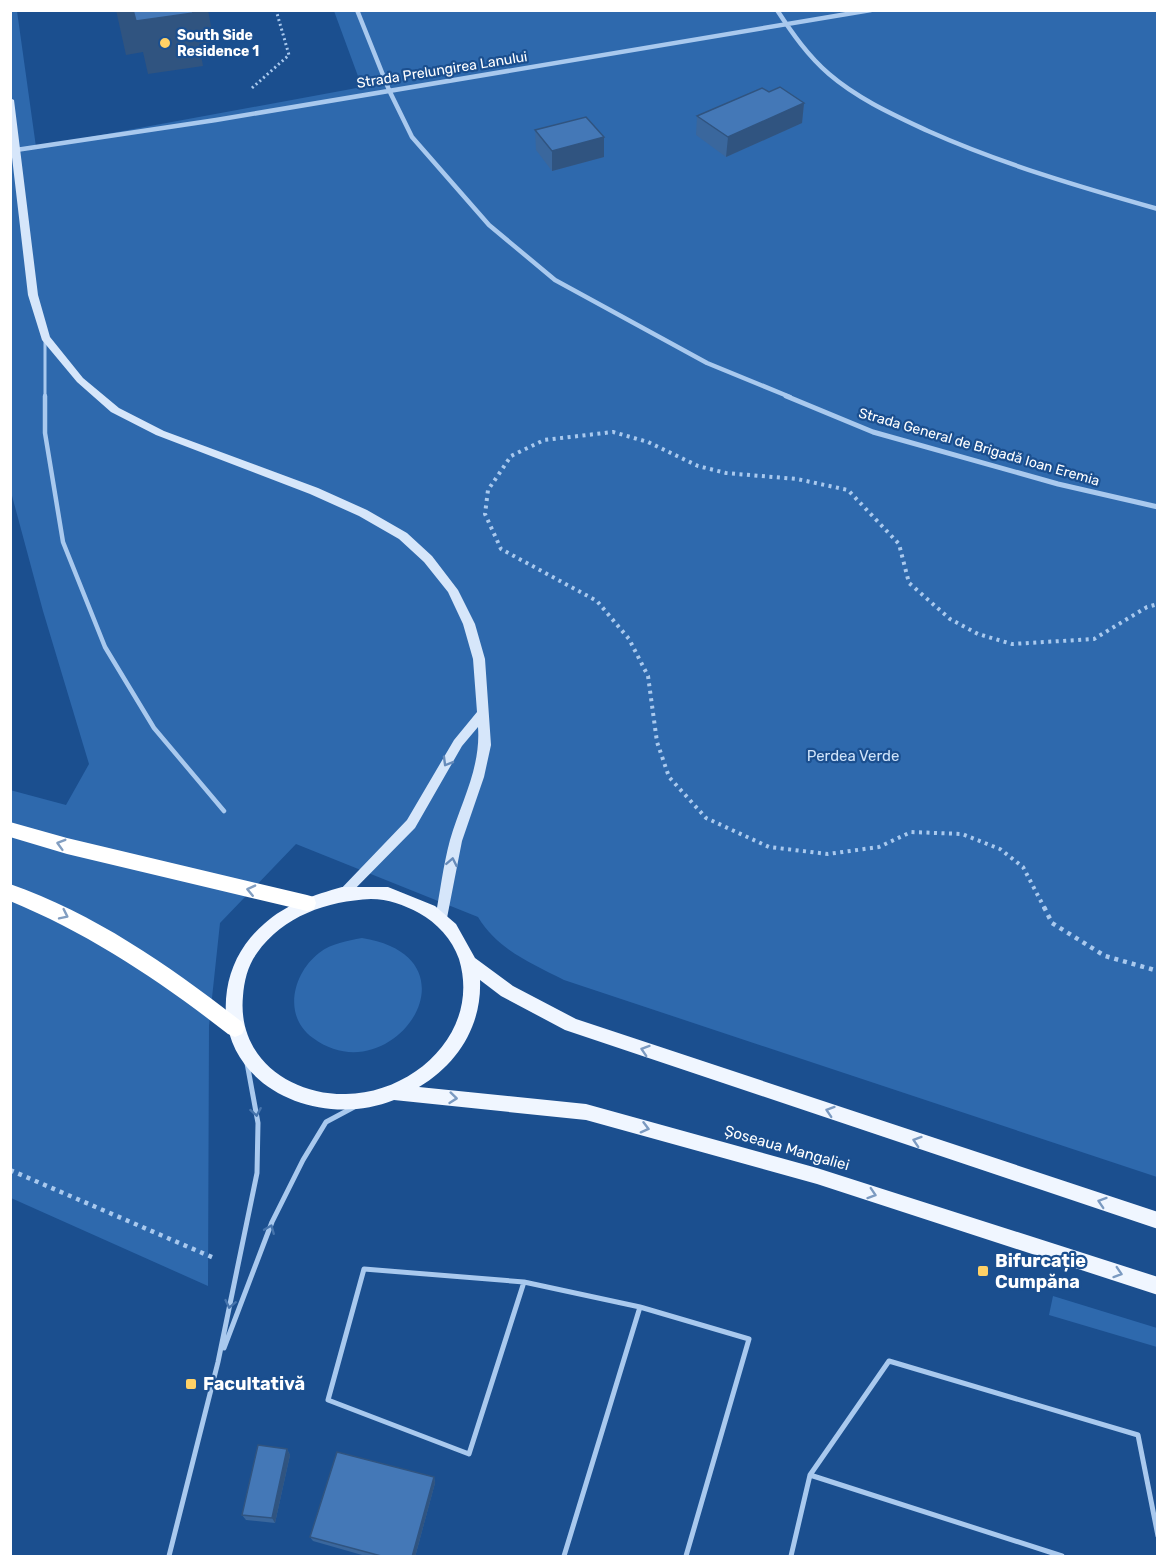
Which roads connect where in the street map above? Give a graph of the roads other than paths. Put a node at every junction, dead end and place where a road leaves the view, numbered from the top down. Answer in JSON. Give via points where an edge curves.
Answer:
{"nodes":[{"id":1,"x":357,"y":10,"type":"edge"},
{"id":2,"x":777,"y":10,"type":"edge"},
{"id":3,"x":871,"y":10,"type":"edge"},
{"id":4,"x":786,"y":24,"type":"junction"},
{"id":5,"x":389,"y":90,"type":"junction"},
{"id":6,"x":10,"y":100,"type":"edge"},
{"id":7,"x":16,"y":150,"type":"junction"},
{"id":8,"x":1158,"y":209,"type":"edge"},
{"id":9,"x":45,"y":338,"type":"junction"},
{"id":10,"x":1158,"y":507,"type":"edge"},
{"id":11,"x":482,"y":714,"type":"junction"},
{"id":12,"x":224,"y":811,"type":"dead end"},
{"id":13,"x":10,"y":829,"type":"edge"},
{"id":14,"x":10,"y":892,"type":"edge"},
{"id":15,"x":342,"y":894,"type":"junction"},
{"id":16,"x":308,"y":903,"type":"junction"},
{"id":17,"x":441,"y":919,"type":"junction"},
{"id":18,"x":470,"y":963,"type":"junction"},
{"id":19,"x":235,"y":1028,"type":"junction"},
{"id":20,"x":246,"y":1054,"type":"junction"},
{"id":21,"x":395,"y":1092,"type":"junction"},
{"id":22,"x":364,"y":1101,"type":"junction"},
{"id":23,"x":1158,"y":1221,"type":"edge"},
{"id":24,"x":524,"y":1282,"type":"junction"},
{"id":25,"x":1158,"y":1286,"type":"edge"},
{"id":26,"x":640,"y":1307,"type":"junction"},
{"id":27,"x":218,"y":1362,"type":"junction"},
{"id":28,"x":810,"y":1475,"type":"junction"},
{"id":29,"x":1158,"y":1536,"type":"edge"},
{"id":30,"x":169,"y":1557,"type":"edge"},
{"id":31,"x":564,"y":1557,"type":"edge"},
{"id":32,"x":686,"y":1557,"type":"edge"},
{"id":33,"x":791,"y":1557,"type":"edge"},
{"id":34,"x":1062,"y":1557,"type":"edge"}],
"edges":[{"from":1,"to":5,"type":"street","name":"Strada General de Brigadă Ioan Eremia"},
{"from":2,"to":4,"type":"street"},
{"from":3,"to":4,"type":"street","name":"Strada Prelungirea Lanului"},
{"from":4,"to":5,"type":"street","name":"Strada Prelungirea Lanului"},
{"from":4,"to":8,"type":"street","via":[[829,73],[892,114],[975,152],[1038,175]]},
{"from":5,"to":7,"type":"street","name":"Strada Prelungirea Lanului"},
{"from":5,"to":10,"type":"street","name":"Strada General de Brigadă Ioan Eremia","via":[[412,137],[489,225],[555,280],[707,363],[873,432],[1058,484]]},
{"from":6,"to":7,"type":"main road"},
{"from":7,"to":9,"type":"main road","via":[[33,295]]},
{"from":9,"to":11,"type":"main road","via":[[80,380],[116,410],[160,433],[314,491],[403,536],[453,590],[469,624],[479,659]]},
{"from":9,"to":12,"type":"lane","via":[[45,433],[63,542],[105,647],[154,728]]},
{"from":11,"to":15,"type":"main road","one_way":true,"via":[[458,743],[411,824]]},
{"from":17,"to":11,"type":"main road","one_way":true,"via":[[456,840],[485,745]]},
{"from":16,"to":13,"type":"highway","one_way":true},
{"from":14,"to":19,"type":"highway","one_way":true,"via":[[81,924],[170,977]]},
{"from":15,"to":16,"type":"main road"},
{"from":15,"to":17,"type":"main road","via":[[385,894],[417,904]]},
{"from":16,"to":19,"type":"main road","via":[[275,923],[250,949],[234,988]]},
{"from":17,"to":18,"type":"main road"},
{"from":18,"to":21,"type":"main road","via":[[473,991],[467,1021],[449,1053],[428,1073]]},
{"from":23,"to":18,"type":"main road","one_way":true,"via":[[571,1025],[507,991]]},
{"from":19,"to":20,"type":"main road"},
{"from":20,"to":22,"type":"main road","via":[[270,1080],[300,1096],[336,1102]]},
{"from":20,"to":27,"type":"lane","one_way":true,"via":[[258,1123],[257,1173]]},
{"from":21,"to":22,"type":"main road"},
{"from":21,"to":25,"type":"main road","name":"Șoseaua Mangaliei","one_way":true,"via":[[586,1112],[817,1176]]},
{"from":27,"to":22,"type":"lane","one_way":true,"via":[[272,1222],[303,1160],[326,1122]]},
{"from":24,"to":24,"type":"lane","via":[[364,1269],[328,1400],[469,1454]]},
{"from":24,"to":26,"type":"lane"},
{"from":26,"to":31,"type":"lane"},
{"from":26,"to":32,"type":"lane","via":[[749,1339]]},
{"from":27,"to":30,"type":"lane"},
{"from":28,"to":29,"type":"lane","via":[[889,1361],[1138,1435]]},
{"from":28,"to":33,"type":"lane"},
{"from":28,"to":34,"type":"lane"}]}
